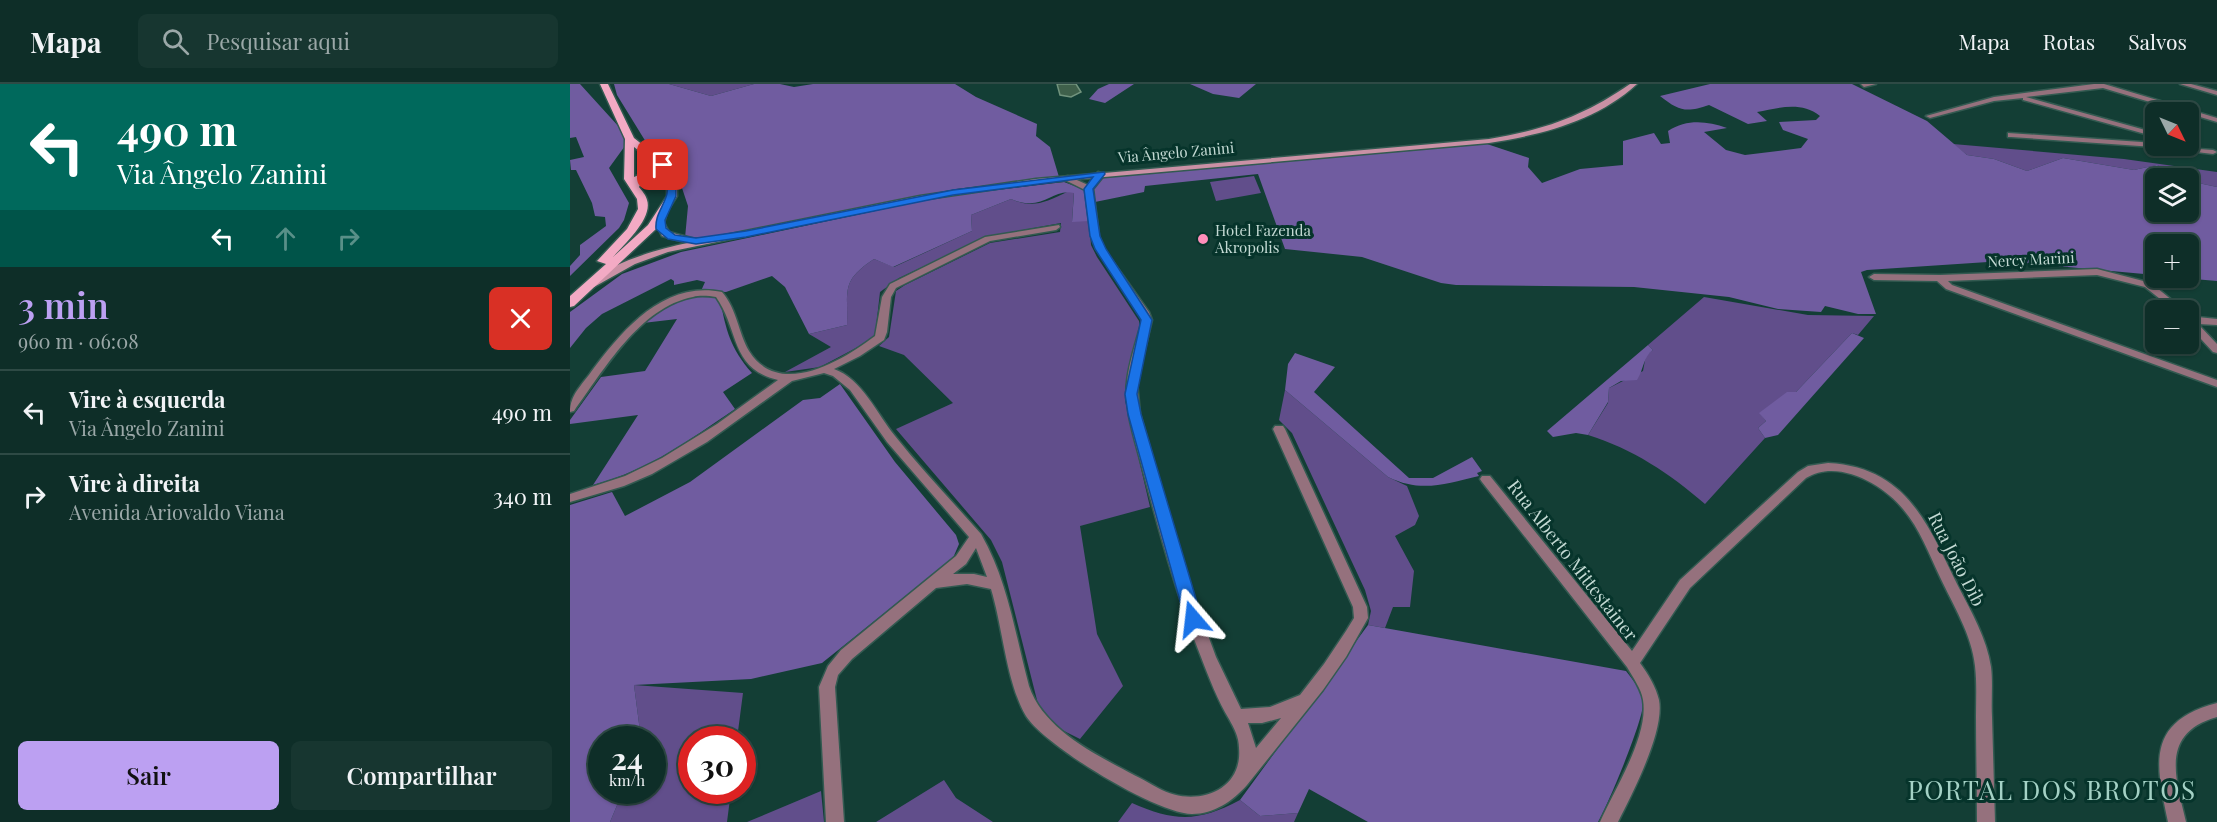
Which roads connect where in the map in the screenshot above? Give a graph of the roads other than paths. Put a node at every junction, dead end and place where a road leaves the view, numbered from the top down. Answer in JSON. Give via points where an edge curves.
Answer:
{"nodes":[{"id":1,"x":1634,"y":84,"type":"edge"},
{"id":2,"x":1873,"y":84,"type":"edge"},
{"id":3,"x":2183,"y":84,"type":"edge"},
{"id":4,"x":601,"y":85,"type":"edge"},
{"id":5,"x":2099,"y":85,"type":"edge"},
{"id":6,"x":1864,"y":86,"type":"dead end"},
{"id":7,"x":2217,"y":93,"type":"edge"},
{"id":8,"x":2018,"y":97,"type":"junction"},
{"id":9,"x":1930,"y":116,"type":"dead end"},
{"id":10,"x":2217,"y":120,"type":"edge"},
{"id":11,"x":2145,"y":132,"type":"edge"},
{"id":12,"x":2011,"y":135,"type":"dead end"},
{"id":13,"x":630,"y":139,"type":"junction"},
{"id":14,"x":2145,"y":144,"type":"edge"},
{"id":15,"x":2199,"y":148,"type":"edge"},
{"id":16,"x":2199,"y":150,"type":"edge"},
{"id":17,"x":2215,"y":152,"type":"edge"},
{"id":18,"x":672,"y":172,"type":"junction"},
{"id":19,"x":1101,"y":174,"type":"junction"},
{"id":20,"x":1065,"y":178,"type":"junction"},
{"id":21,"x":634,"y":186,"type":"junction"},
{"id":22,"x":1089,"y":189,"type":"junction"},
{"id":23,"x":663,"y":212,"type":"junction"},
{"id":24,"x":1056,"y":227,"type":"dead end"},
{"id":25,"x":711,"y":240,"type":"junction"},
{"id":26,"x":1874,"y":277,"type":"dead end"},
{"id":27,"x":1953,"y":278,"type":"junction"},
{"id":28,"x":1940,"y":279,"type":"junction"},
{"id":29,"x":590,"y":285,"type":"junction"},
{"id":30,"x":570,"y":293,"type":"edge"},
{"id":31,"x":2167,"y":300,"type":"edge"},
{"id":32,"x":570,"y":303,"type":"edge"},
{"id":33,"x":2199,"y":321,"type":"edge"},
{"id":34,"x":2217,"y":322,"type":"edge"},
{"id":35,"x":2199,"y":331,"type":"edge"},
{"id":36,"x":2105,"y":340,"type":"junction"},
{"id":37,"x":2217,"y":350,"type":"edge"},
{"id":38,"x":825,"y":370,"type":"junction"},
{"id":39,"x":790,"y":376,"type":"junction"},
{"id":40,"x":2217,"y":377,"type":"edge"},
{"id":41,"x":2217,"y":384,"type":"edge"},
{"id":42,"x":570,"y":408,"type":"edge"},
{"id":43,"x":1279,"y":429,"type":"dead end"},
{"id":44,"x":1486,"y":479,"type":"dead end"},
{"id":45,"x":570,"y":498,"type":"edge"},
{"id":46,"x":976,"y":537,"type":"junction"},
{"id":47,"x":935,"y":583,"type":"junction"},
{"id":48,"x":998,"y":586,"type":"junction"},
{"id":49,"x":1632,"y":663,"type":"junction"},
{"id":50,"x":1307,"y":698,"type":"junction"},
{"id":51,"x":2217,"y":710,"type":"edge"},
{"id":52,"x":1235,"y":716,"type":"junction"},
{"id":53,"x":1238,"y":783,"type":"junction"},
{"id":54,"x":835,"y":822,"type":"edge"},
{"id":55,"x":1609,"y":822,"type":"edge"},
{"id":56,"x":1986,"y":822,"type":"edge"},
{"id":57,"x":2177,"y":822,"type":"edge"}],
"edges":[{"from":1,"to":19,"type":"street","name":"Via Ângelo Zanini","via":[[1577,121],[1511,138]]},
{"from":2,"to":6,"type":"street"},
{"from":3,"to":7,"type":"street"},
{"from":4,"to":13,"type":"main road"},
{"from":5,"to":8,"type":"street"},
{"from":5,"to":10,"type":"street"},
{"from":8,"to":9,"type":"street","via":[[1994,99]]},
{"from":8,"to":11,"type":"street"},
{"from":12,"to":14,"type":"street"},
{"from":13,"to":18,"type":"main road"},
{"from":13,"to":21,"type":"main road","via":[[628,174]]},
{"from":15,"to":17,"type":"street"},
{"from":16,"to":17,"type":"street"},
{"from":18,"to":21,"type":"main road","via":[[646,174]]},
{"from":18,"to":23,"type":"main road","via":[[672,196]]},
{"from":19,"to":20,"type":"street","name":"Via Ângelo Zanini"},
{"from":19,"to":22,"type":"street"},
{"from":20,"to":22,"type":"street"},
{"from":20,"to":25,"type":"street","name":"Via Ângelo Zanini","via":[[953,193]]},
{"from":21,"to":30,"type":"main road","via":[[642,199],[640,218]]},
{"from":22,"to":52,"type":"street","via":[[1100,249],[1147,320],[1132,382],[1134,414],[1200,642]]},
{"from":23,"to":25,"type":"street","name":"Via Ângelo Zanini","via":[[660,224],[665,234],[689,241]]},
{"from":23,"to":29,"type":"main road"},
{"from":24,"to":38,"type":"street","via":[[988,239],[893,286],[887,293],[884,332],[880,338]]},
{"from":25,"to":29,"type":"street","name":"Via Ângelo Zanini","via":[[643,258]]},
{"from":26,"to":28,"type":"street","name":"Nercy Marini"},
{"from":27,"to":28,"type":"street","name":"Nercy Marini"},
{"from":27,"to":31,"type":"street","name":"Nercy Marini","via":[[2097,272],[2148,285]]},
{"from":27,"to":36,"type":"street","via":[[1959,284]]},
{"from":28,"to":36,"type":"street","via":[[1949,287]]},
{"from":29,"to":32,"type":"main road"},
{"from":33,"to":34,"type":"street"},
{"from":35,"to":37,"type":"street"},
{"from":36,"to":40,"type":"street"},
{"from":36,"to":41,"type":"street"},
{"from":38,"to":39,"type":"street"},
{"from":38,"to":46,"type":"street","via":[[854,388],[891,439]]},
{"from":39,"to":42,"type":"street","via":[[772,376],[761,370],[745,351],[723,297],[706,293],[669,302],[645,315]]},
{"from":39,"to":45,"type":"street","via":[[675,456],[620,484]]},
{"from":43,"to":50,"type":"street","via":[[1360,607],[1361,618],[1355,631]]},
{"from":44,"to":49,"type":"street","name":"Rua Alberto Mittestainer"},
{"from":46,"to":47,"type":"street","via":[[961,560]]},
{"from":46,"to":48,"type":"street"},
{"from":47,"to":48,"type":"street","via":[[980,578]]},
{"from":47,"to":54,"type":"street","via":[[835,664],[830,675],[827,687]]},
{"from":48,"to":53,"type":"street","via":[[1024,697],[1051,732],[1176,805],[1208,802]]},
{"from":49,"to":55,"type":"street","name":"Rua Alberto Mittestainer","via":[[1646,685],[1653,707],[1649,728]]},
{"from":49,"to":56,"type":"street","name":"Rua João Dib","via":[[1685,584],[1802,475],[1811,468],[1827,466],[1869,477],[1907,505],[1921,524],[1978,642],[1983,666]]},
{"from":50,"to":52,"type":"street","via":[[1272,715]]},
{"from":50,"to":53,"type":"street"},
{"from":51,"to":57,"type":"street","via":[[2190,721],[2168,751]]},
{"from":52,"to":53,"type":"street","via":[[1250,749]]}]}
